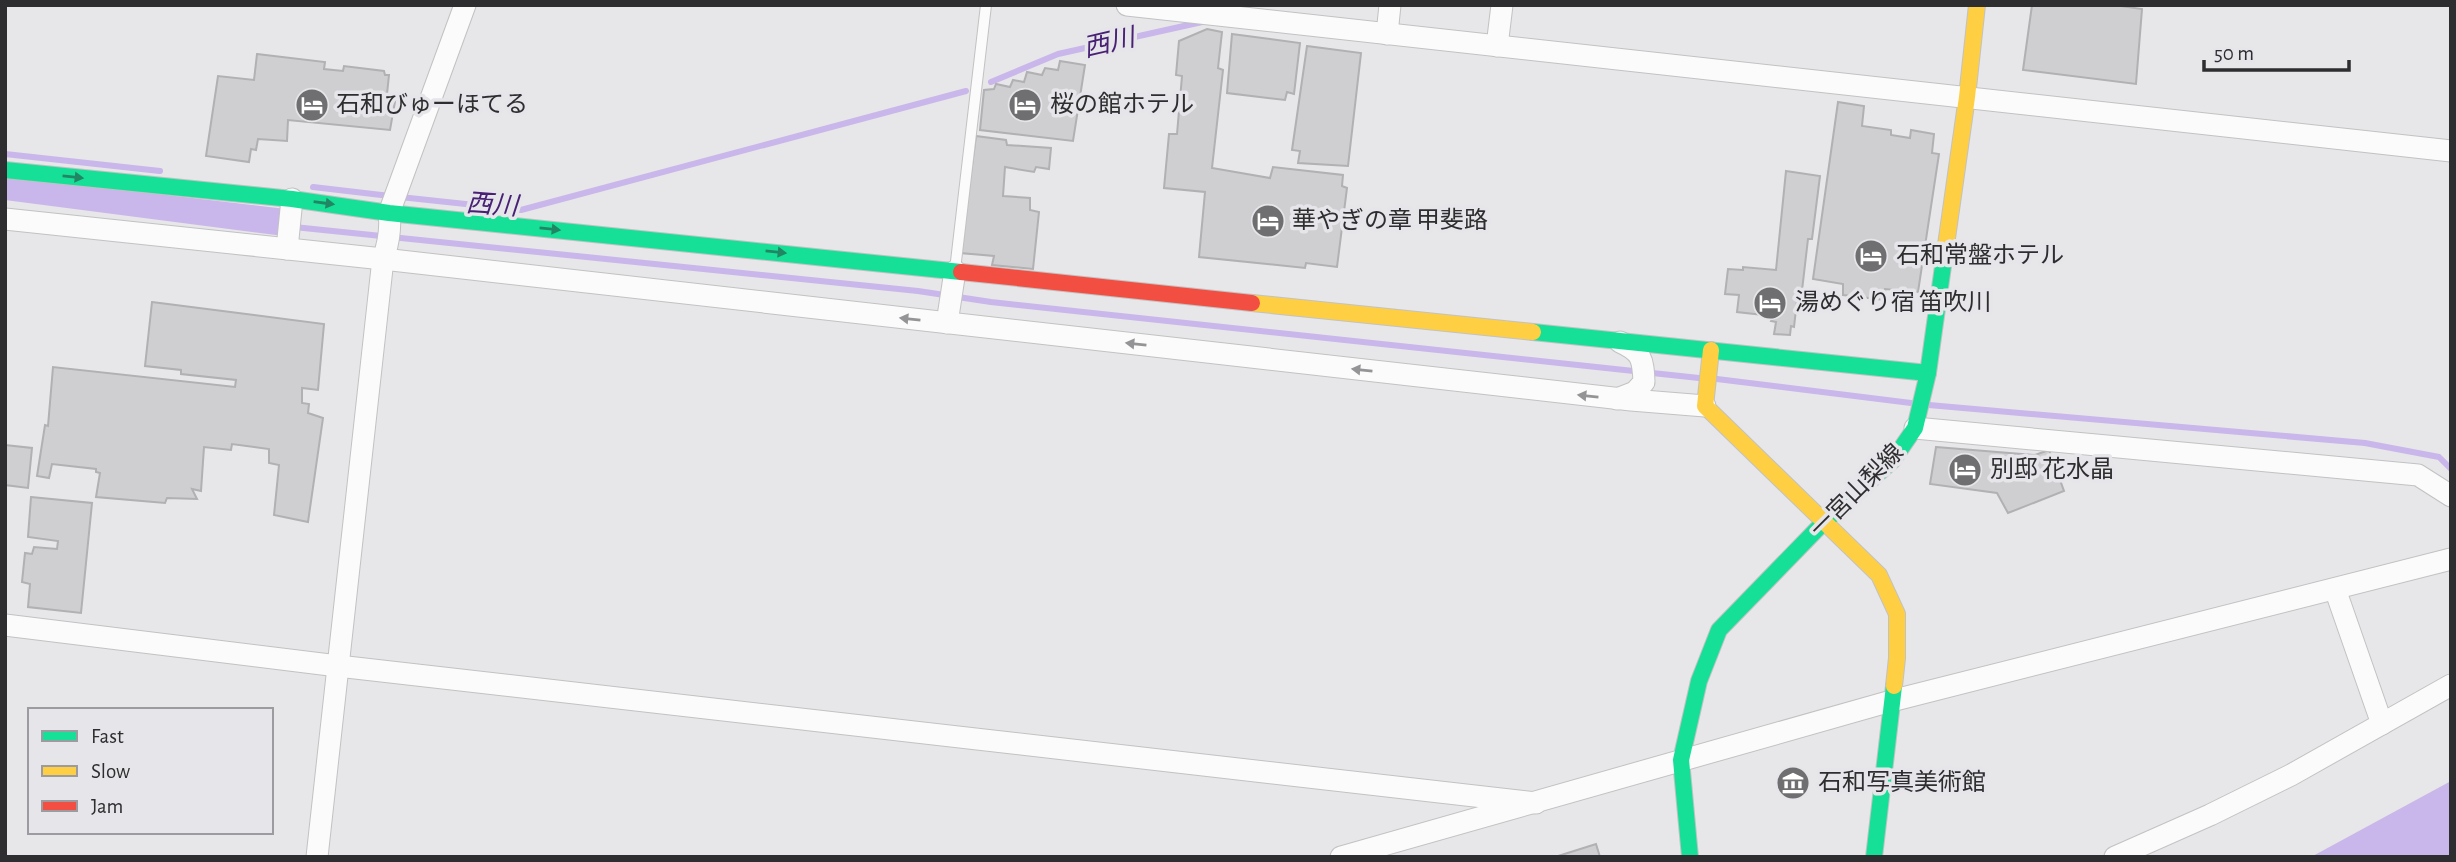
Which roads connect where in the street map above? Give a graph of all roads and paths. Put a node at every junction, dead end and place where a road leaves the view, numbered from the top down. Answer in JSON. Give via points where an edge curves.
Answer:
{"nodes":[{"id":1,"x":465,"y":5,"type":"edge"},
{"id":2,"x":986,"y":5,"type":"edge"},
{"id":3,"x":1127,"y":5,"type":"edge"},
{"id":4,"x":1390,"y":5,"type":"edge"},
{"id":5,"x":1502,"y":5,"type":"edge"},
{"id":6,"x":1977,"y":5,"type":"edge"},
{"id":7,"x":1183,"y":8,"type":"edge"},
{"id":8,"x":1387,"y":34,"type":"junction"},
{"id":9,"x":1497,"y":46,"type":"junction"},
{"id":10,"x":1967,"y":97,"type":"junction"},
{"id":11,"x":2451,"y":151,"type":"edge"},
{"id":12,"x":5,"y":170,"type":"edge"},
{"id":13,"x":292,"y":204,"type":"junction"},
{"id":14,"x":391,"y":212,"type":"junction"},
{"id":15,"x":5,"y":219,"type":"edge"},
{"id":16,"x":288,"y":243,"type":"junction"},
{"id":17,"x":385,"y":253,"type":"junction"},
{"id":18,"x":955,"y":271,"type":"junction"},
{"id":19,"x":947,"y":323,"type":"junction"},
{"id":20,"x":1615,"y":340,"type":"junction"},
{"id":21,"x":1710,"y":358,"type":"junction"},
{"id":22,"x":1927,"y":380,"type":"junction"},
{"id":23,"x":1706,"y":397,"type":"junction"},
{"id":24,"x":1617,"y":399,"type":"junction"},
{"id":25,"x":1918,"y":418,"type":"junction"},
{"id":26,"x":2451,"y":496,"type":"edge"},
{"id":27,"x":1823,"y":523,"type":"junction"},
{"id":28,"x":2451,"y":559,"type":"edge"},
{"id":29,"x":2335,"y":589,"type":"junction"},
{"id":30,"x":5,"y":625,"type":"edge"},
{"id":31,"x":338,"y":666,"type":"junction"},
{"id":32,"x":2451,"y":685,"type":"edge"},
{"id":33,"x":1891,"y":701,"type":"junction"},
{"id":34,"x":2382,"y":724,"type":"junction"},
{"id":35,"x":1681,"y":760,"type":"junction"},
{"id":36,"x":1536,"y":803,"type":"junction"},
{"id":37,"x":317,"y":857,"type":"edge"},
{"id":38,"x":1342,"y":857,"type":"edge"},
{"id":39,"x":1690,"y":857,"type":"edge"},
{"id":40,"x":1874,"y":857,"type":"edge"},
{"id":41,"x":2115,"y":857,"type":"edge"}],
"edges":[{"from":1,"to":14,"type":"street"},
{"from":2,"to":18,"type":"lane"},
{"from":3,"to":7,"type":"street"},
{"from":4,"to":8,"type":"street"},
{"from":5,"to":9,"type":"street"},
{"from":6,"to":10,"type":"street","name":"一宮山梨線"},
{"from":7,"to":8,"type":"street"},
{"from":8,"to":9,"type":"street"},
{"from":9,"to":10,"type":"street"},
{"from":10,"to":11,"type":"street"},
{"from":10,"to":22,"type":"street","name":"一宮山梨線"},
{"from":12,"to":13,"type":"street","one_way":true},
{"from":13,"to":14,"type":"street","one_way":true},
{"from":13,"to":16,"type":"street"},
{"from":14,"to":17,"type":"street"},
{"from":14,"to":18,"type":"street","one_way":true},
{"from":15,"to":16,"type":"street"},
{"from":16,"to":17,"type":"street"},
{"from":19,"to":17,"type":"street","one_way":true},
{"from":17,"to":31,"type":"street"},
{"from":18,"to":19,"type":"street"},
{"from":18,"to":20,"type":"street"},
{"from":24,"to":19,"type":"street","one_way":true},
{"from":20,"to":21,"type":"street"},
{"from":20,"to":24,"type":"street","via":[[1636,349],[1643,363],[1644,382],[1635,393]]},
{"from":21,"to":22,"type":"street"},
{"from":21,"to":23,"type":"street"},
{"from":22,"to":25,"type":"street","name":"一宮山梨線"},
{"from":23,"to":24,"type":"street"},
{"from":23,"to":27,"type":"street"},
{"from":25,"to":26,"type":"street","via":[[2418,475]]},
{"from":25,"to":27,"type":"street","name":"一宮山梨線","via":[[1893,460]]},
{"from":27,"to":33,"type":"street","via":[[1879,575],[1897,614]]},
{"from":27,"to":35,"type":"street","name":"一宮山梨線","via":[[1719,630],[1699,681]]},
{"from":28,"to":29,"type":"street"},
{"from":29,"to":33,"type":"street"},
{"from":29,"to":34,"type":"street"},
{"from":30,"to":31,"type":"street"},
{"from":31,"to":36,"type":"street"},
{"from":31,"to":37,"type":"street"},
{"from":32,"to":34,"type":"street"},
{"from":33,"to":35,"type":"street"},
{"from":33,"to":40,"type":"street"},
{"from":34,"to":41,"type":"street","via":[[2245,798]]},
{"from":35,"to":36,"type":"street"},
{"from":35,"to":39,"type":"street","name":"一宮山梨線"},
{"from":36,"to":38,"type":"street"}]}
